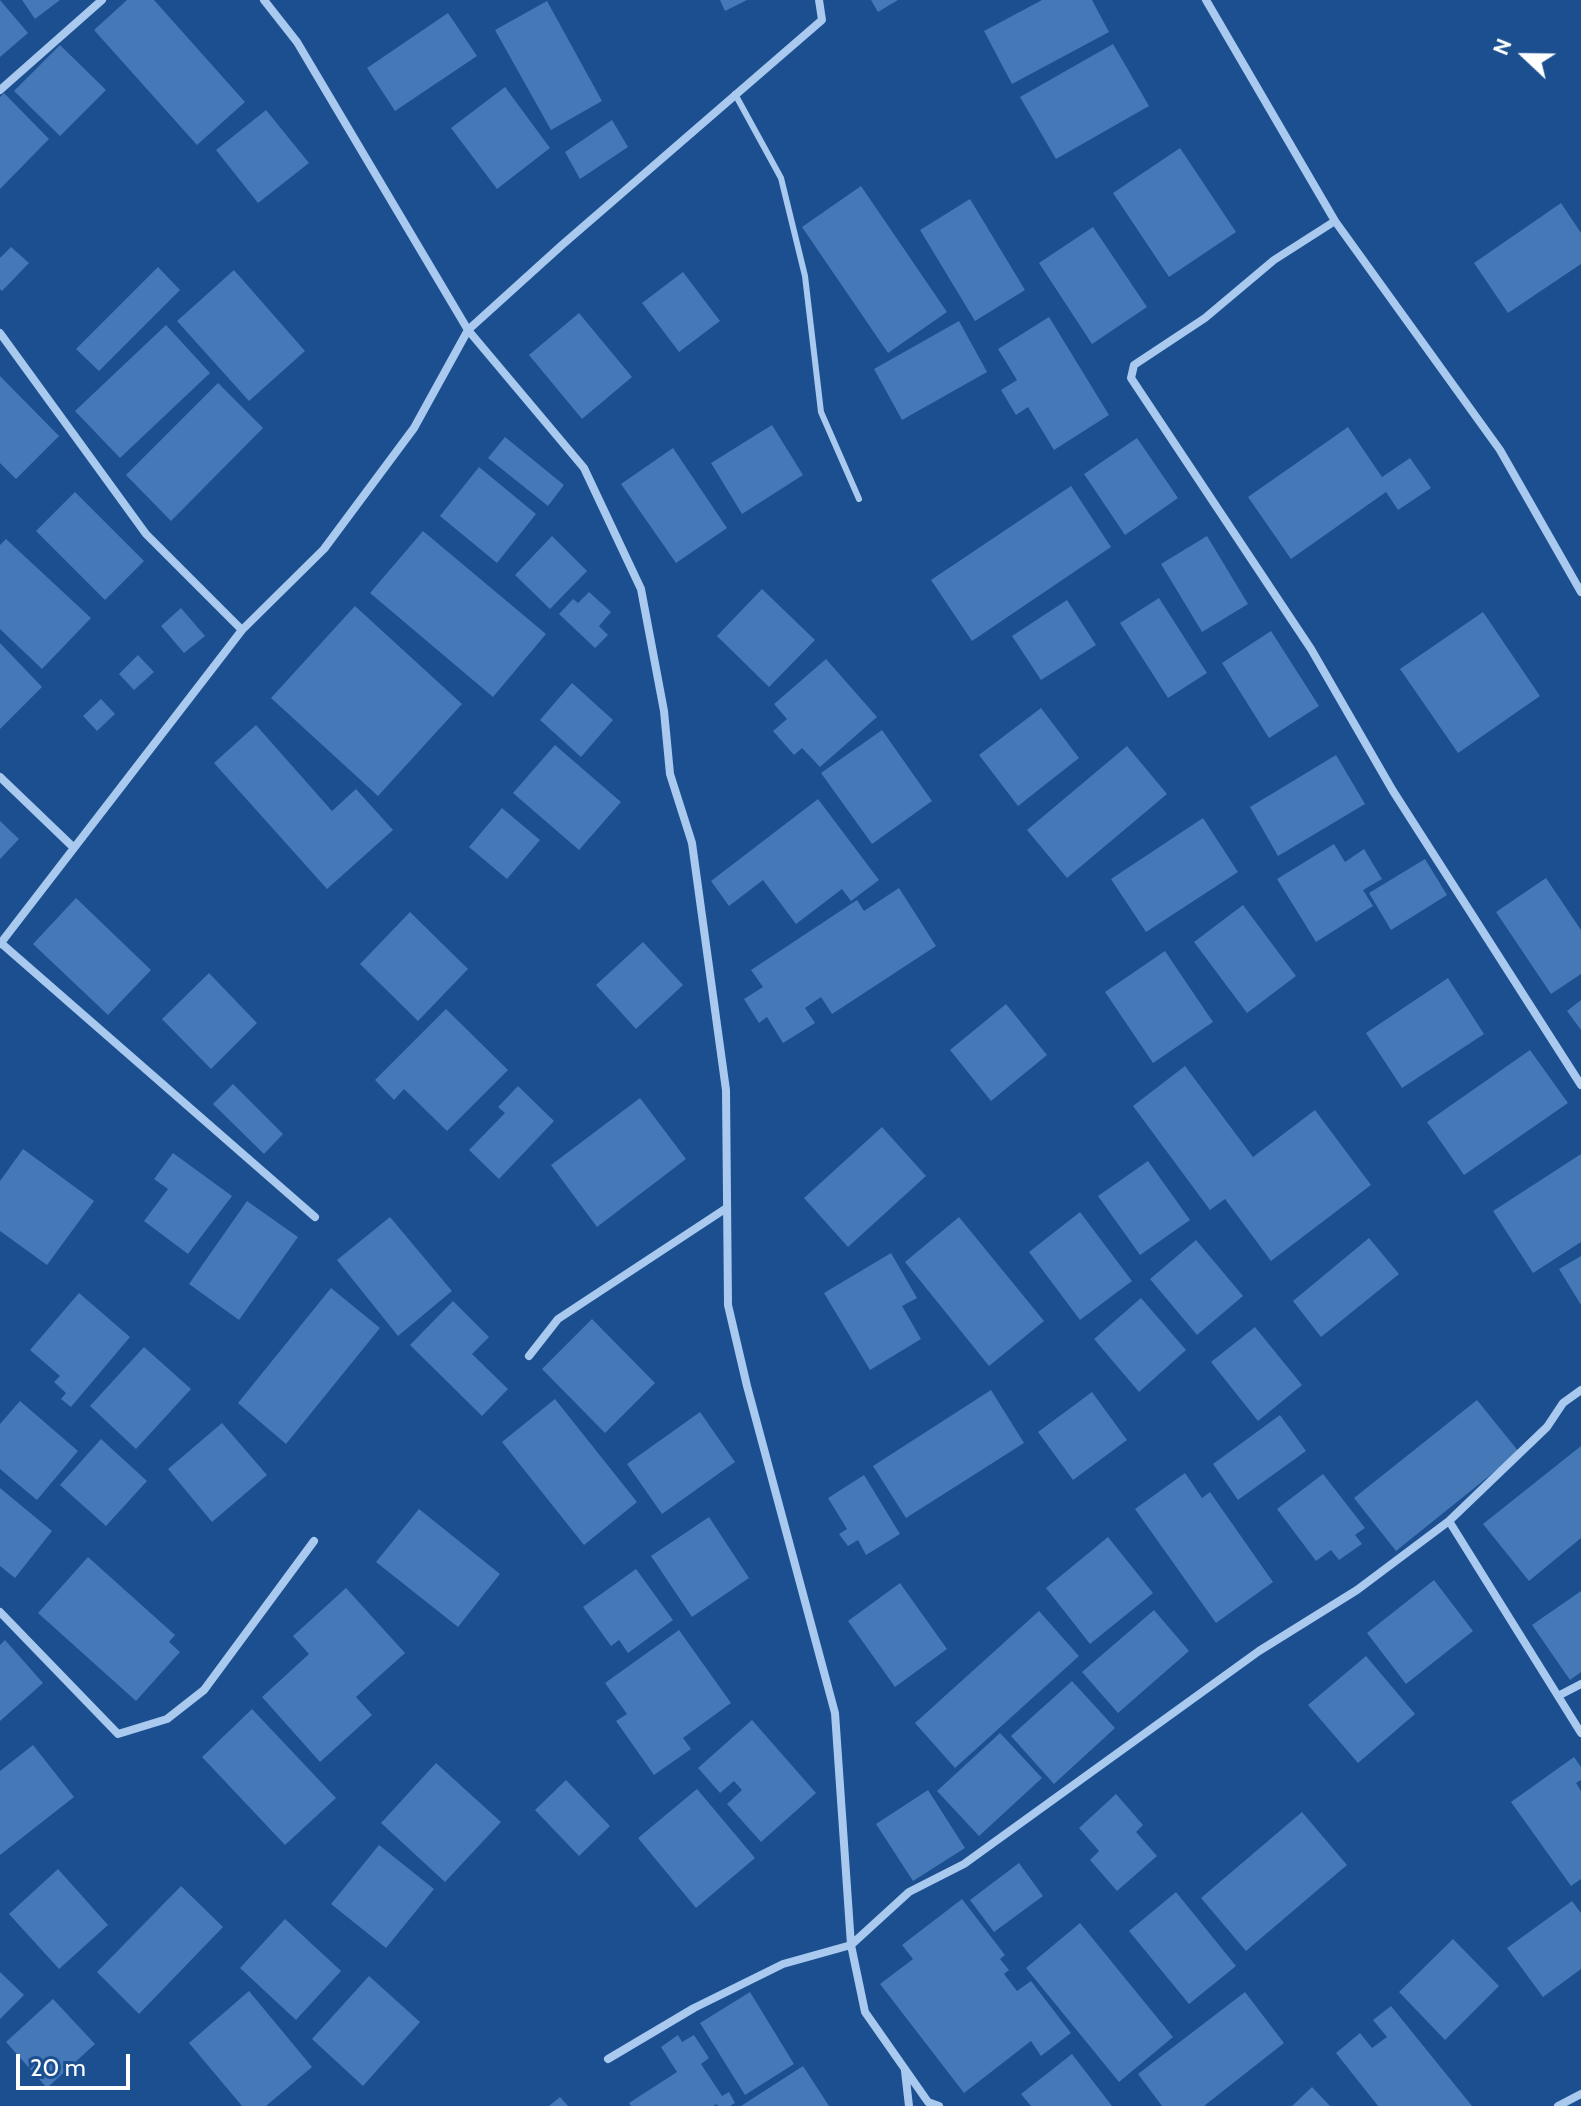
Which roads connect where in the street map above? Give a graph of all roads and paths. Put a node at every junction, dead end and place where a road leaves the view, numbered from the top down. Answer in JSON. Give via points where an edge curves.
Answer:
{"nodes":[{"id":1,"x":102,"y":0,"type":"edge"},
{"id":2,"x":264,"y":0,"type":"edge"},
{"id":3,"x":819,"y":0,"type":"edge"},
{"id":4,"x":1206,"y":0,"type":"edge"},
{"id":5,"x":0,"y":90,"type":"edge"},
{"id":6,"x":735,"y":94,"type":"junction"},
{"id":7,"x":1335,"y":221,"type":"junction"},
{"id":8,"x":468,"y":330,"type":"junction"},
{"id":9,"x":0,"y":333,"type":"edge"},
{"id":10,"x":859,"y":499,"type":"dead end"},
{"id":11,"x":1581,"y":592,"type":"edge"},
{"id":12,"x":242,"y":630,"type":"junction"},
{"id":13,"x":0,"y":777,"type":"edge"},
{"id":14,"x":73,"y":847,"type":"junction"},
{"id":15,"x":0,"y":944,"type":"edge"},
{"id":16,"x":1581,"y":1085,"type":"edge"},
{"id":17,"x":725,"y":1209,"type":"junction"},
{"id":18,"x":315,"y":1217,"type":"dead end"},
{"id":19,"x":529,"y":1356,"type":"dead end"},
{"id":20,"x":1581,"y":1390,"type":"edge"},
{"id":21,"x":1449,"y":1521,"type":"junction"},
{"id":22,"x":314,"y":1541,"type":"dead end"},
{"id":23,"x":0,"y":1612,"type":"edge"},
{"id":24,"x":1581,"y":1684,"type":"edge"},
{"id":25,"x":1558,"y":1696,"type":"junction"},
{"id":26,"x":1581,"y":1733,"type":"edge"},
{"id":27,"x":851,"y":1945,"type":"junction"},
{"id":28,"x":608,"y":2059,"type":"dead end"},
{"id":29,"x":904,"y":2066,"type":"junction"},
{"id":30,"x":1581,"y":2094,"type":"edge"},
{"id":31,"x":909,"y":2106,"type":"edge"},
{"id":32,"x":939,"y":2106,"type":"edge"},
{"id":33,"x":1558,"y":2106,"type":"edge"}],
"edges":[{"from":1,"to":5,"type":"street"},
{"from":2,"to":8,"type":"street","via":[[297,42]]},
{"from":3,"to":6,"type":"street","via":[[822,20]]},
{"from":4,"to":7,"type":"street"},
{"from":6,"to":8,"type":"street"},
{"from":6,"to":10,"type":"lane","via":[[781,178],[805,276],[821,412]]},
{"from":7,"to":11,"type":"street","via":[[1500,450]]},
{"from":7,"to":16,"type":"street","via":[[1134,365],[1131,378],[1311,649],[1393,791]]},
{"from":8,"to":12,"type":"street","via":[[414,428],[324,549]]},
{"from":8,"to":17,"type":"street","via":[[584,468],[641,589],[670,774],[692,843],[726,1090]]},
{"from":9,"to":12,"type":"street","via":[[146,534]]},
{"from":12,"to":14,"type":"street"},
{"from":13,"to":14,"type":"street"},
{"from":14,"to":15,"type":"street"},
{"from":15,"to":18,"type":"street"},
{"from":17,"to":19,"type":"street","via":[[558,1319]]},
{"from":17,"to":27,"type":"street","via":[[728,1305],[835,1713]]},
{"from":20,"to":21,"type":"street"},
{"from":21,"to":25,"type":"street"},
{"from":21,"to":27,"type":"street","via":[[964,1864],[909,1892]]},
{"from":22,"to":23,"type":"street","via":[[204,1690],[167,1719],[118,1734]]},
{"from":24,"to":25,"type":"street"},
{"from":25,"to":26,"type":"street"},
{"from":27,"to":28,"type":"street","via":[[783,1964]]},
{"from":27,"to":29,"type":"street","via":[[865,2012]]},
{"from":29,"to":31,"type":"street"},
{"from":29,"to":32,"type":"street","via":[[928,2102]]},
{"from":30,"to":33,"type":"street"}]}
